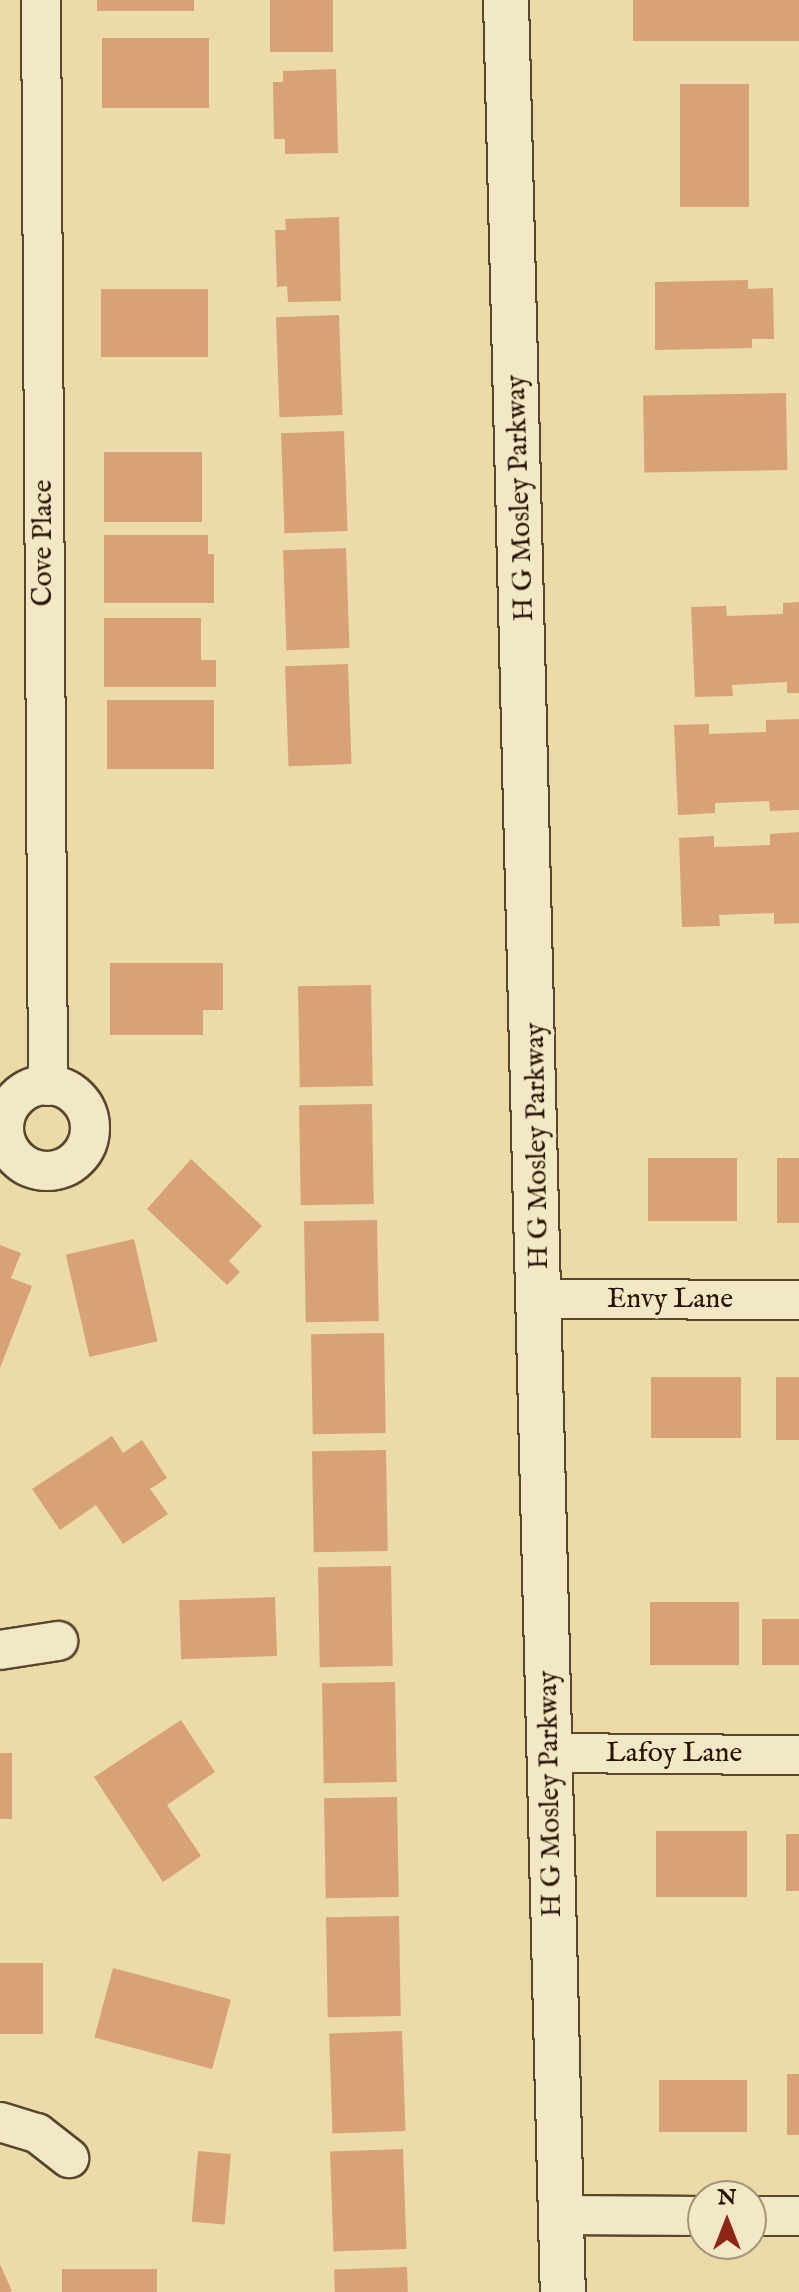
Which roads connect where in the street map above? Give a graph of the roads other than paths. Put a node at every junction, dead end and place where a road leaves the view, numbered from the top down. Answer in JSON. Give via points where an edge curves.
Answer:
{"nodes":[{"id":1,"x":41,"y":0,"type":"edge"},
{"id":2,"x":506,"y":0,"type":"edge"},
{"id":3,"x":48,"y":1086,"type":"dead end"},
{"id":4,"x":541,"y":1299,"type":"junction"},
{"id":5,"x":799,"y":1300,"type":"edge"},
{"id":6,"x":58,"y":1641,"type":"dead end"},
{"id":7,"x":0,"y":1650,"type":"edge"},
{"id":8,"x":550,"y":1753,"type":"junction"},
{"id":9,"x":799,"y":1755,"type":"edge"},
{"id":10,"x":0,"y":2122,"type":"edge"},
{"id":11,"x":69,"y":2158,"type":"dead end"},
{"id":12,"x":561,"y":2215,"type":"junction"},
{"id":13,"x":687,"y":2216,"type":"edge"},
{"id":14,"x":767,"y":2216,"type":"edge"},
{"id":15,"x":799,"y":2216,"type":"edge"},
{"id":16,"x":563,"y":2292,"type":"edge"}],
"edges":[{"from":1,"to":3,"type":"street","name":"Cove Place"},
{"from":2,"to":4,"type":"main road","name":"H G Mosley Parkway"},
{"from":4,"to":5,"type":"street","name":"Envy Lane"},
{"from":4,"to":8,"type":"main road","name":"H G Mosley Parkway"},
{"from":6,"to":7,"type":"street"},
{"from":8,"to":9,"type":"street","name":"Lafoy Lane"},
{"from":8,"to":12,"type":"main road","name":"H G Mosley Parkway"},
{"from":10,"to":11,"type":"street","via":[[37,2133]]},
{"from":12,"to":13,"type":"street"},
{"from":12,"to":16,"type":"main road","name":"H G Mosley Parkway"},
{"from":14,"to":15,"type":"street"}]}
